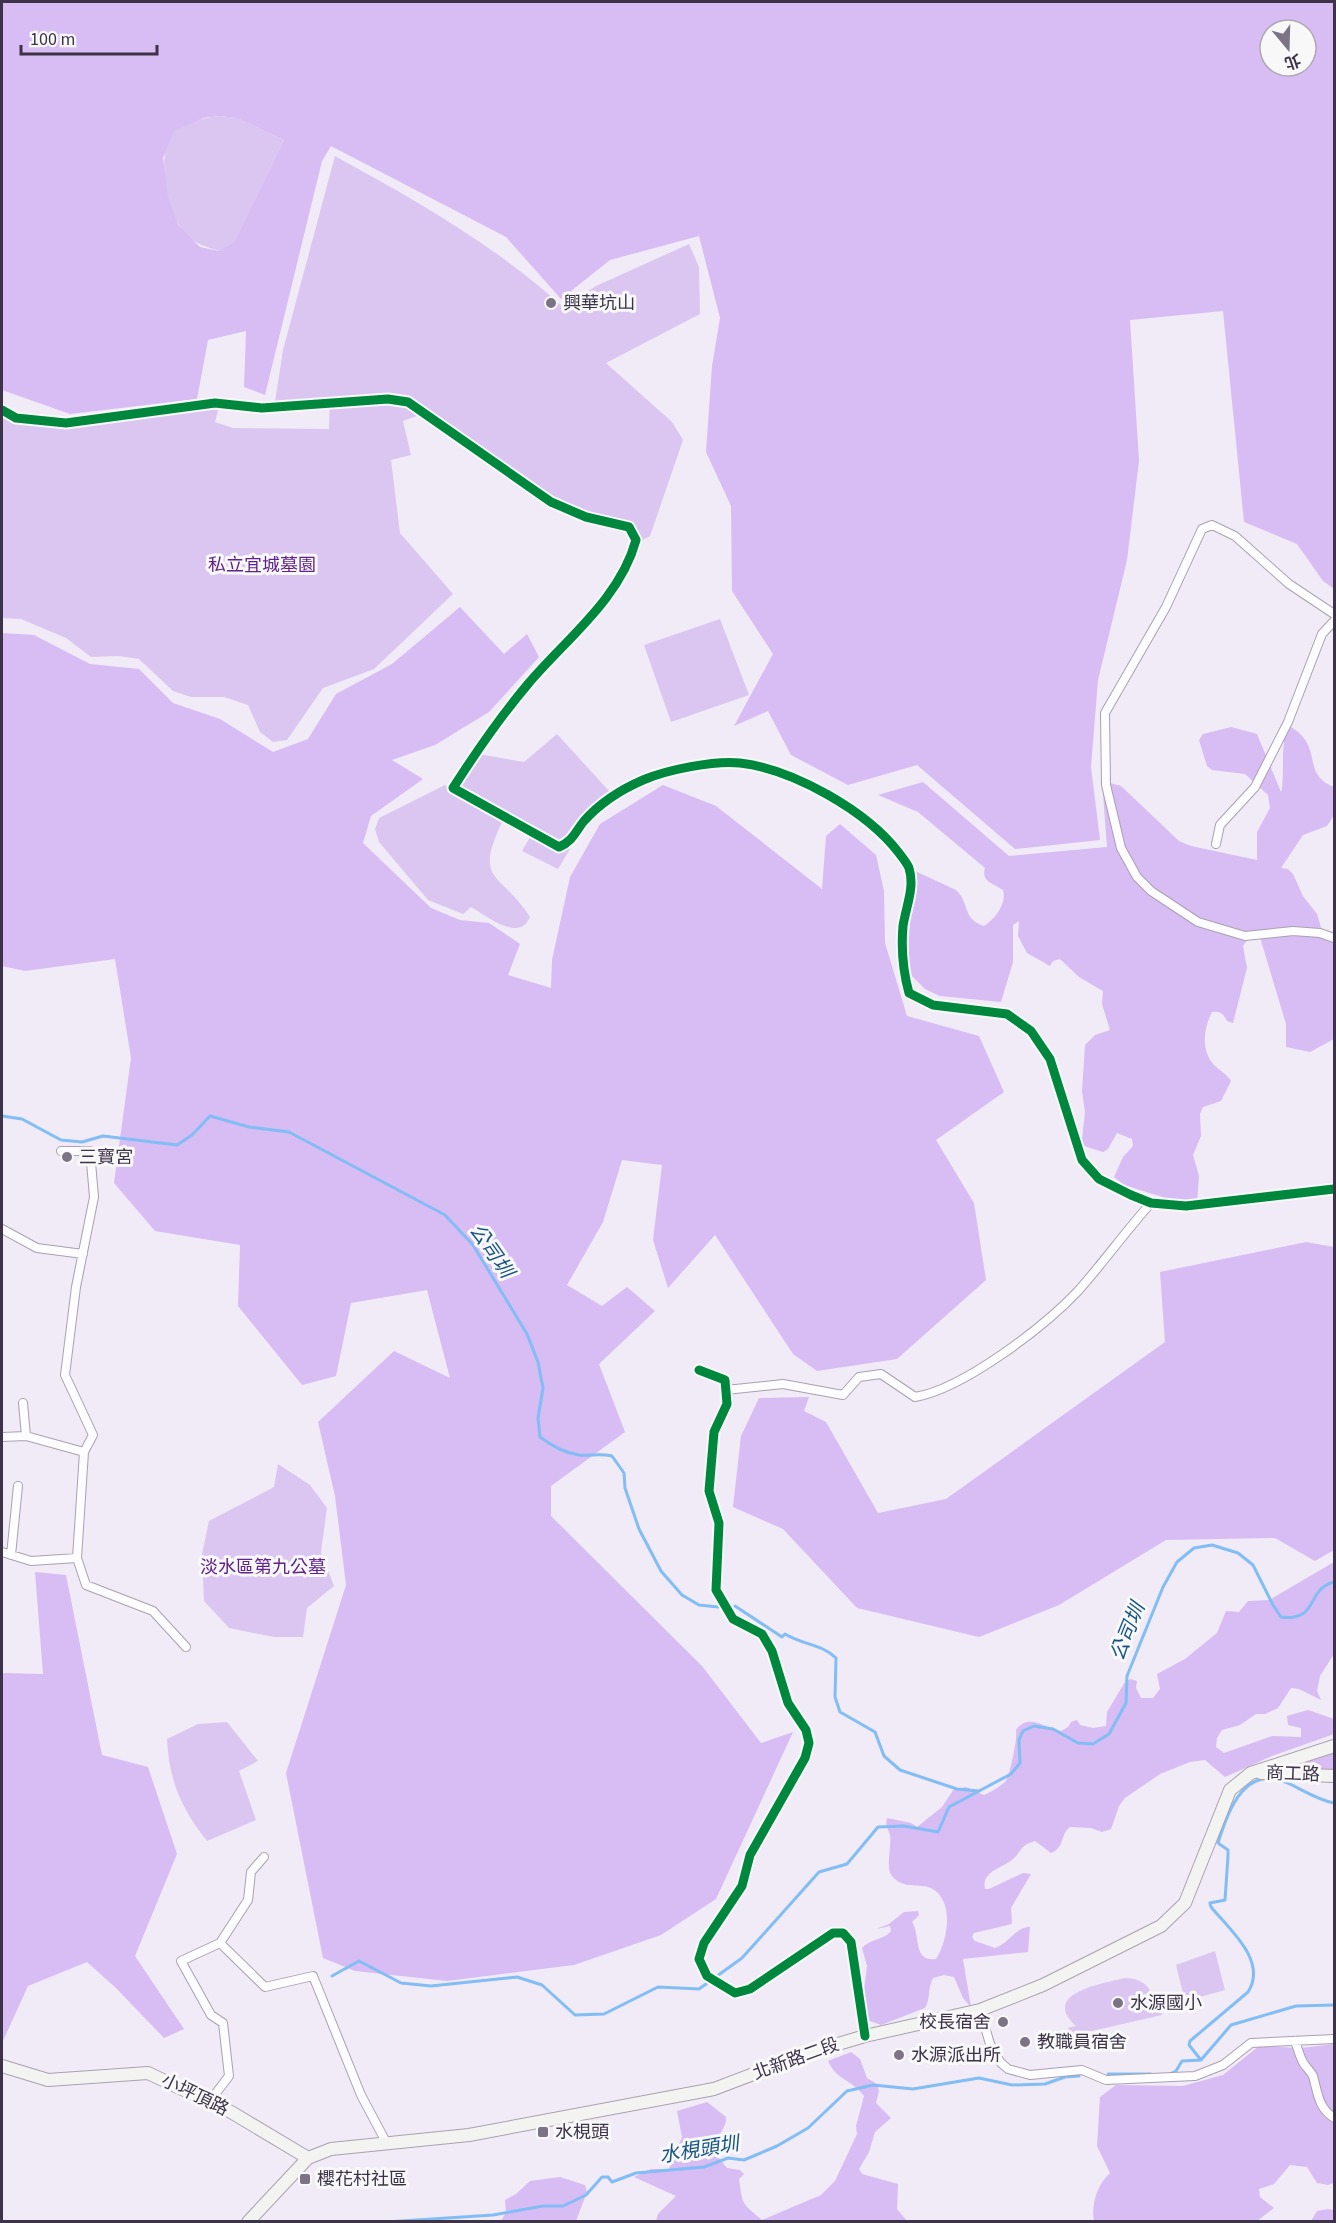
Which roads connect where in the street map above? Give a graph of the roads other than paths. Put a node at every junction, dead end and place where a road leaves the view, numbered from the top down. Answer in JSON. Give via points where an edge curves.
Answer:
{"nodes":[{"id":1,"x":2,"y":410,"type":"edge"},
{"id":2,"x":1335,"y":614,"type":"edge"},
{"id":3,"x":1335,"y":621,"type":"edge"},
{"id":4,"x":1216,"y":844,"type":"dead end"},
{"id":5,"x":1335,"y":938,"type":"edge"},
{"id":6,"x":61,"y":1150,"type":"dead end"},
{"id":7,"x":1335,"y":1189,"type":"edge"},
{"id":8,"x":1151,"y":1203,"type":"junction"},
{"id":9,"x":2,"y":1229,"type":"edge"},
{"id":10,"x":83,"y":1254,"type":"junction"},
{"id":11,"x":699,"y":1370,"type":"dead end"},
{"id":12,"x":726,"y":1390,"type":"junction"},
{"id":13,"x":23,"y":1403,"type":"dead end"},
{"id":14,"x":26,"y":1436,"type":"junction"},
{"id":15,"x":2,"y":1437,"type":"edge"},
{"id":16,"x":84,"y":1452,"type":"junction"},
{"id":17,"x":18,"y":1486,"type":"dead end"},
{"id":18,"x":2,"y":1552,"type":"edge"},
{"id":19,"x":12,"y":1555,"type":"junction"},
{"id":20,"x":77,"y":1558,"type":"junction"},
{"id":21,"x":186,"y":1647,"type":"dead end"},
{"id":22,"x":1335,"y":1746,"type":"edge"},
{"id":23,"x":1251,"y":1773,"type":"junction"},
{"id":24,"x":1335,"y":1776,"type":"edge"},
{"id":25,"x":264,"y":1857,"type":"dead end"},
{"id":26,"x":220,"y":1943,"type":"junction"},
{"id":27,"x":980,"y":2010,"type":"junction"},
{"id":28,"x":865,"y":2036,"type":"junction"},
{"id":29,"x":1335,"y":2039,"type":"edge"},
{"id":30,"x":1295,"y":2042,"type":"junction"},
{"id":31,"x":2,"y":2067,"type":"edge"},
{"id":32,"x":210,"y":2101,"type":"junction"},
{"id":33,"x":1335,"y":2118,"type":"edge"},
{"id":34,"x":386,"y":2142,"type":"junction"},
{"id":35,"x":308,"y":2158,"type":"junction"},
{"id":36,"x":248,"y":2222,"type":"edge"}],
"edges":[{"from":1,"to":8,"type":"street","via":[[16,418],[66,423],[215,403],[262,408],[388,399],[408,402],[551,502],[586,517],[629,527],[636,540],[621,575],[604,600],[498,721],[453,788],[559,847],[569,843],[606,799],[644,780],[690,768],[737,763],[766,767],[848,807],[883,833],[909,867],[911,895],[903,925],[903,968],[909,993],[933,1005],[1007,1014],[1031,1031],[1050,1059],[1082,1160],[1099,1179]]},
{"from":2,"to":5,"type":"street","via":[[1289,584],[1235,536],[1212,525],[1202,529],[1166,607],[1105,713],[1106,785],[1121,848],[1137,877],[1151,891],[1198,922],[1245,936],[1293,931]]},
{"from":3,"to":4,"type":"street","via":[[1322,634],[1288,722],[1255,788],[1220,825]]},
{"from":6,"to":10,"type":"street","via":[[90,1151],[94,1197]]},
{"from":7,"to":8,"type":"street","via":[[1186,1206]]},
{"from":8,"to":12,"type":"street","via":[[1077,1292],[1004,1352],[933,1394],[915,1397],[881,1374],[859,1377],[843,1395],[783,1384]]},
{"from":9,"to":10,"type":"street","via":[[37,1248]]},
{"from":10,"to":16,"type":"street","via":[[65,1375],[93,1435]]},
{"from":11,"to":12,"type":"street","via":[[725,1380]]},
{"from":12,"to":28,"type":"street","via":[[727,1404],[714,1432],[709,1491],[719,1523],[716,1590],[733,1619],[762,1634],[767,1642],[788,1703],[806,1730],[809,1743],[805,1758],[750,1855],[742,1886],[699,1959],[707,1976],[735,1993],[750,1989],[833,1933],[843,1933],[851,1942]]},
{"from":13,"to":14,"type":"street"},
{"from":14,"to":15,"type":"street"},
{"from":14,"to":16,"type":"street"},
{"from":16,"to":20,"type":"street"},
{"from":17,"to":19,"type":"street"},
{"from":18,"to":19,"type":"street"},
{"from":19,"to":20,"type":"street","via":[[32,1561]]},
{"from":20,"to":21,"type":"street","via":[[86,1585],[153,1611]]},
{"from":22,"to":23,"type":"main road"},
{"from":23,"to":24,"type":"main road","name":"商工路"},
{"from":23,"to":27,"type":"main road","name":"北新路二段","via":[[1230,1790],[1185,1903],[1161,1926],[1043,1985]]},
{"from":25,"to":26,"type":"street","via":[[251,1872],[248,1900]]},
{"from":26,"to":32,"type":"street","via":[[181,1961],[211,2015],[223,2023],[229,2076]]},
{"from":26,"to":34,"type":"street","via":[[265,1987],[313,1976],[361,2095]]},
{"from":27,"to":28,"type":"main road","name":"北新路二段"},
{"from":27,"to":30,"type":"street","via":[[1000,2062],[1008,2069],[1030,2075],[1082,2070],[1106,2080],[1195,2076],[1223,2065],[1251,2043]]},
{"from":28,"to":34,"type":"main road","name":"北新路二段","via":[[714,2089],[469,2135]]},
{"from":29,"to":30,"type":"street"},
{"from":30,"to":33,"type":"street","via":[[1321,2104]]},
{"from":31,"to":32,"type":"main road","name":"小坪頂路","via":[[48,2080],[148,2073]]},
{"from":32,"to":35,"type":"main road","name":"小坪頂路"},
{"from":34,"to":35,"type":"main road","name":"北新路二段","via":[[331,2150]]},
{"from":35,"to":36,"type":"main road"}]}
